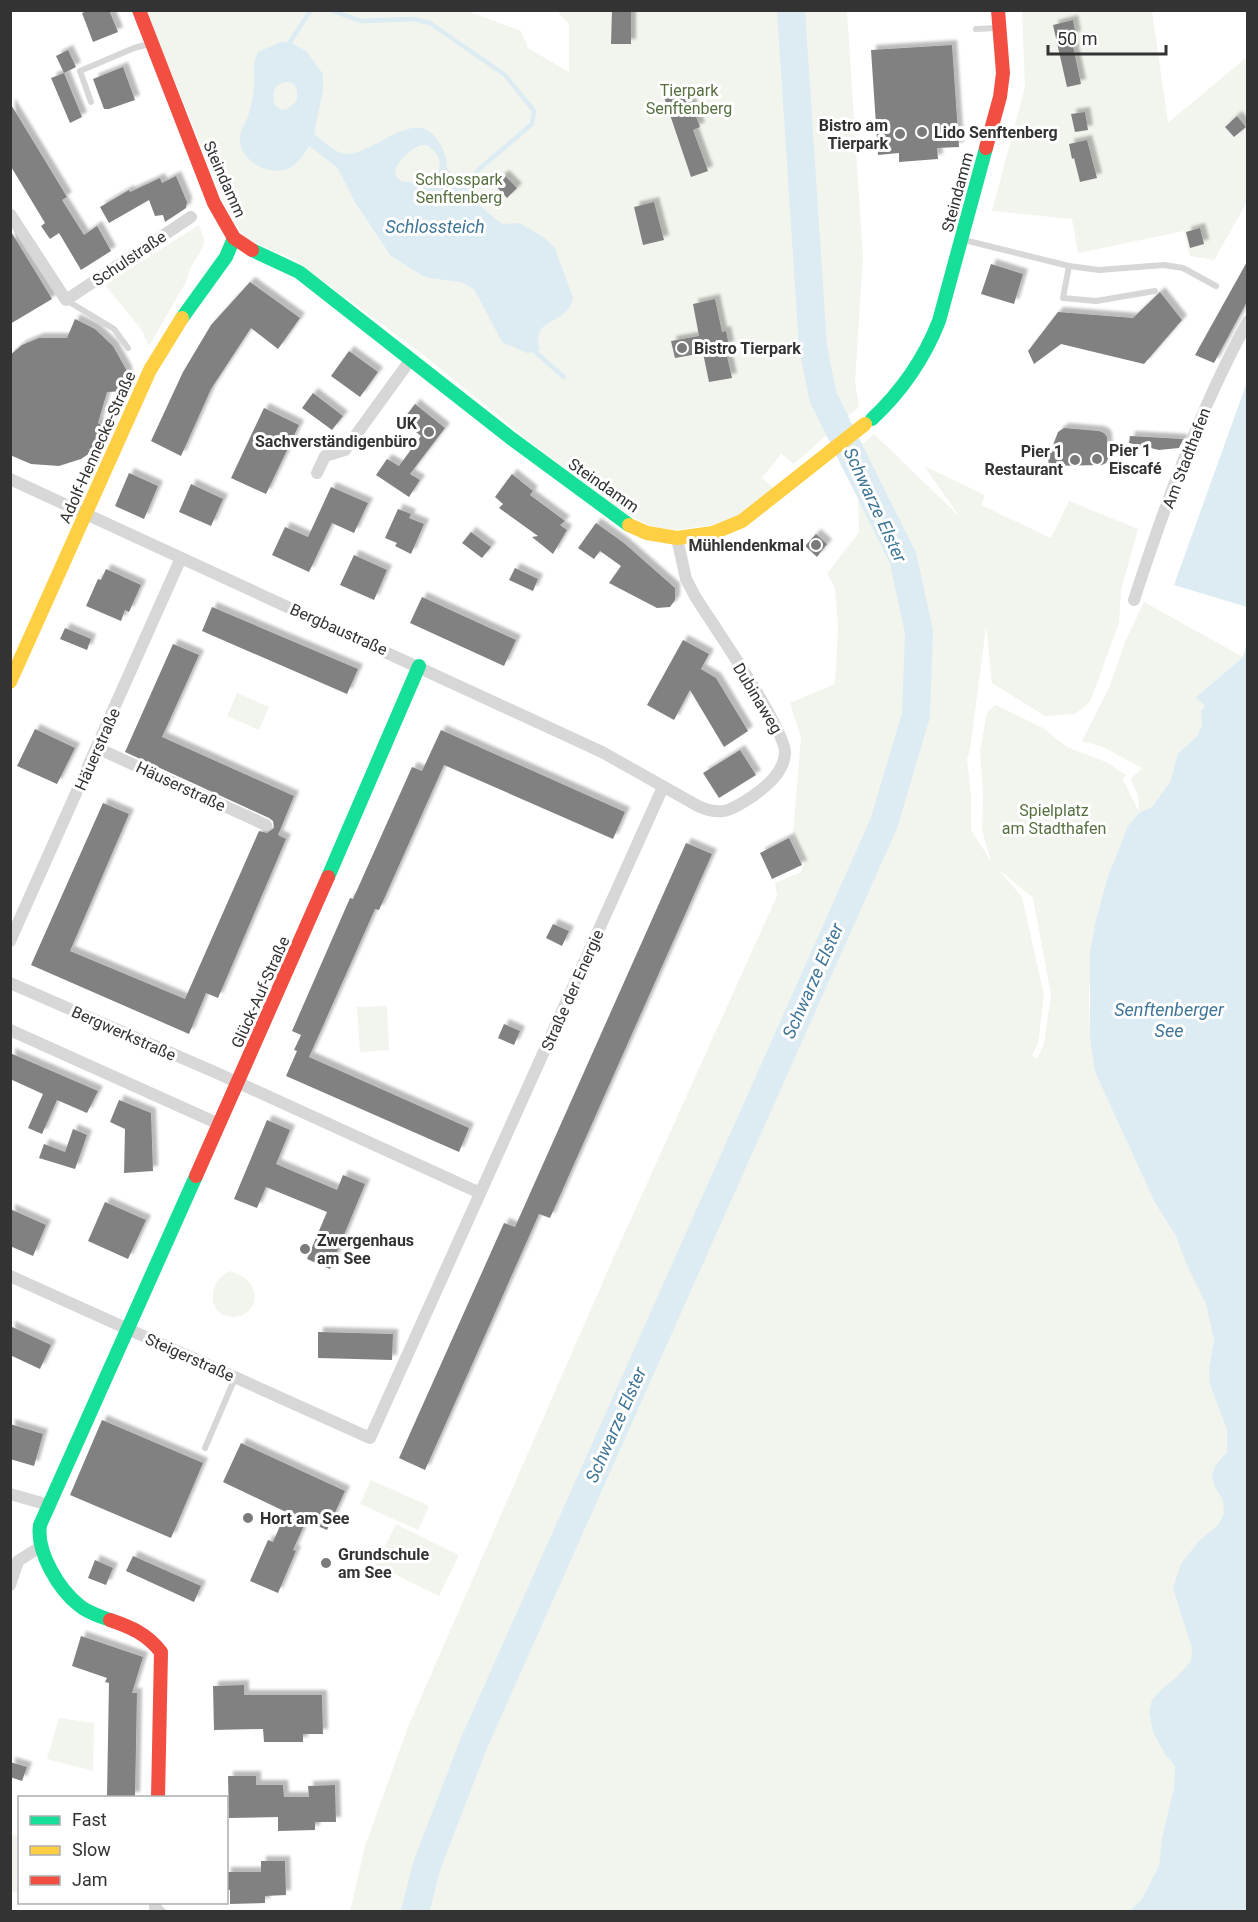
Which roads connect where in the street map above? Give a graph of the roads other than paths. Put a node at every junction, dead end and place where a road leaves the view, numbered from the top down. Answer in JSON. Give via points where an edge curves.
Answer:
{"nodes":[{"id":1,"x":138,"y":10,"type":"edge"},
{"id":2,"x":998,"y":10,"type":"edge"},
{"id":3,"x":1000,"y":27,"type":"junction"},
{"id":4,"x":976,"y":29,"type":"dead end"},
{"id":5,"x":151,"y":43,"type":"junction"},
{"id":6,"x":91,"y":102,"type":"dead end"},
{"id":7,"x":10,"y":214,"type":"edge"},
{"id":8,"x":191,"y":217,"type":"dead end"},
{"id":9,"x":234,"y":238,"type":"junction"},
{"id":10,"x":961,"y":239,"type":"junction"},
{"id":11,"x":1069,"y":266,"type":"junction"},
{"id":12,"x":1216,"y":286,"type":"dead end"},
{"id":13,"x":1155,"y":291,"type":"dead end"},
{"id":14,"x":66,"y":300,"type":"junction"},
{"id":15,"x":1248,"y":321,"type":"edge"},
{"id":16,"x":128,"y":348,"type":"dead end"},
{"id":17,"x":411,"y":359,"type":"junction"},
{"id":18,"x":317,"y":472,"type":"dead end"},
{"id":19,"x":10,"y":479,"type":"edge"},
{"id":20,"x":85,"y":512,"type":"junction"},
{"id":21,"x":676,"y":538,"type":"junction"},
{"id":22,"x":181,"y":558,"type":"junction"},
{"id":23,"x":1134,"y":600,"type":"dead end"},
{"id":24,"x":419,"y":666,"type":"junction"},
{"id":25,"x":10,"y":682,"type":"edge"},
{"id":26,"x":97,"y":748,"type":"junction"},
{"id":27,"x":663,"y":787,"type":"junction"},
{"id":28,"x":266,"y":825,"type":"dead end"},
{"id":29,"x":10,"y":941,"type":"edge"},
{"id":30,"x":10,"y":983,"type":"edge"},
{"id":31,"x":10,"y":1030,"type":"edge"},
{"id":32,"x":238,"y":1083,"type":"junction"},
{"id":33,"x":219,"y":1124,"type":"junction"},
{"id":34,"x":480,"y":1193,"type":"junction"},
{"id":35,"x":10,"y":1276,"type":"edge"},
{"id":36,"x":127,"y":1329,"type":"junction"},
{"id":37,"x":235,"y":1378,"type":"junction"},
{"id":38,"x":370,"y":1438,"type":"joint"},
{"id":39,"x":205,"y":1448,"type":"dead end"},
{"id":40,"x":10,"y":1494,"type":"edge"},
{"id":41,"x":49,"y":1505,"type":"junction"},
{"id":42,"x":40,"y":1546,"type":"junction"},
{"id":43,"x":10,"y":1585,"type":"edge"},
{"id":44,"x":158,"y":1796,"type":"edge"}],
"edges":[{"from":1,"to":5,"type":"street","name":"Steindamm"},
{"from":2,"to":3,"type":"street","name":"Steindamm"},
{"from":3,"to":4,"type":"lane"},
{"from":3,"to":10,"type":"street","name":"Steindamm","via":[[1000,97]]},
{"from":5,"to":6,"type":"lane","via":[[80,71]]},
{"from":5,"to":9,"type":"street","name":"Steindamm","via":[[214,203]]},
{"from":7,"to":14,"type":"street"},
{"from":8,"to":14,"type":"street","name":"Schulstraße"},
{"from":9,"to":17,"type":"street","name":"Steindamm","via":[[300,272]]},
{"from":9,"to":20,"type":"street","name":"Adolf-Hennecke-Straße","via":[[226,257],[150,370]]},
{"from":10,"to":11,"type":"lane"},
{"from":10,"to":21,"type":"street","name":"Steindamm","via":[[931,344],[908,382],[868,422],[742,521],[713,533]]},
{"from":11,"to":12,"type":"lane","via":[[1099,270],[1164,265],[1183,268]]},
{"from":11,"to":13,"type":"lane","via":[[1063,298],[1096,301]]},
{"from":14,"to":16,"type":"lane","via":[[114,328]]},
{"from":15,"to":23,"type":"street","name":"Am Stadthafen","via":[[1222,367],[1197,426]]},
{"from":17,"to":18,"type":"street","via":[[345,450],[325,456]]},
{"from":17,"to":21,"type":"street","name":"Steindamm","via":[[624,522],[646,533]]},
{"from":19,"to":20,"type":"street","name":"Bergbaustraße"},
{"from":20,"to":22,"type":"street","name":"Bergbaustraße"},
{"from":20,"to":25,"type":"street","name":"Adolf-Hennecke-Straße"},
{"from":21,"to":27,"type":"street","name":"Dubinaweg","via":[[686,579],[768,712],[782,738],[785,755],[766,786],[725,812],[706,810]]},
{"from":22,"to":24,"type":"street","name":"Bergbaustraße"},
{"from":22,"to":26,"type":"street","name":"Häuerstraße"},
{"from":24,"to":27,"type":"street","name":"Bergbaustraße","via":[[602,752]]},
{"from":24,"to":32,"type":"street","name":"Glück-Auf-Straße"},
{"from":26,"to":28,"type":"street","name":"Häuserstraße"},
{"from":26,"to":29,"type":"street","name":"Häuerstraße"},
{"from":27,"to":34,"type":"street","name":"Straße der Energie"},
{"from":30,"to":32,"type":"street","name":"Bergwerkstraße"},
{"from":31,"to":33,"type":"street"},
{"from":32,"to":33,"type":"street","name":"Glück-Auf-Straße"},
{"from":32,"to":34,"type":"street"},
{"from":33,"to":36,"type":"street","name":"Glück-Auf-Straße"},
{"from":34,"to":38,"type":"street","name":"Straße der Energie"},
{"from":35,"to":36,"type":"street","name":"Steigerstraße"},
{"from":36,"to":37,"type":"street","name":"Steigerstraße"},
{"from":36,"to":41,"type":"street","name":"Glück-Auf-Straße"},
{"from":37,"to":38,"type":"street","name":"Steigerstraße"},
{"from":37,"to":39,"type":"lane"},
{"from":40,"to":41,"type":"street"},
{"from":41,"to":42,"type":"street","name":"Glück-Auf-Straße","via":[[40,1525]]},
{"from":42,"to":43,"type":"street","via":[[18,1562]]},
{"from":42,"to":44,"type":"street","via":[[63,1585],[83,1608],[136,1630],[153,1640],[161,1652]]}]}
